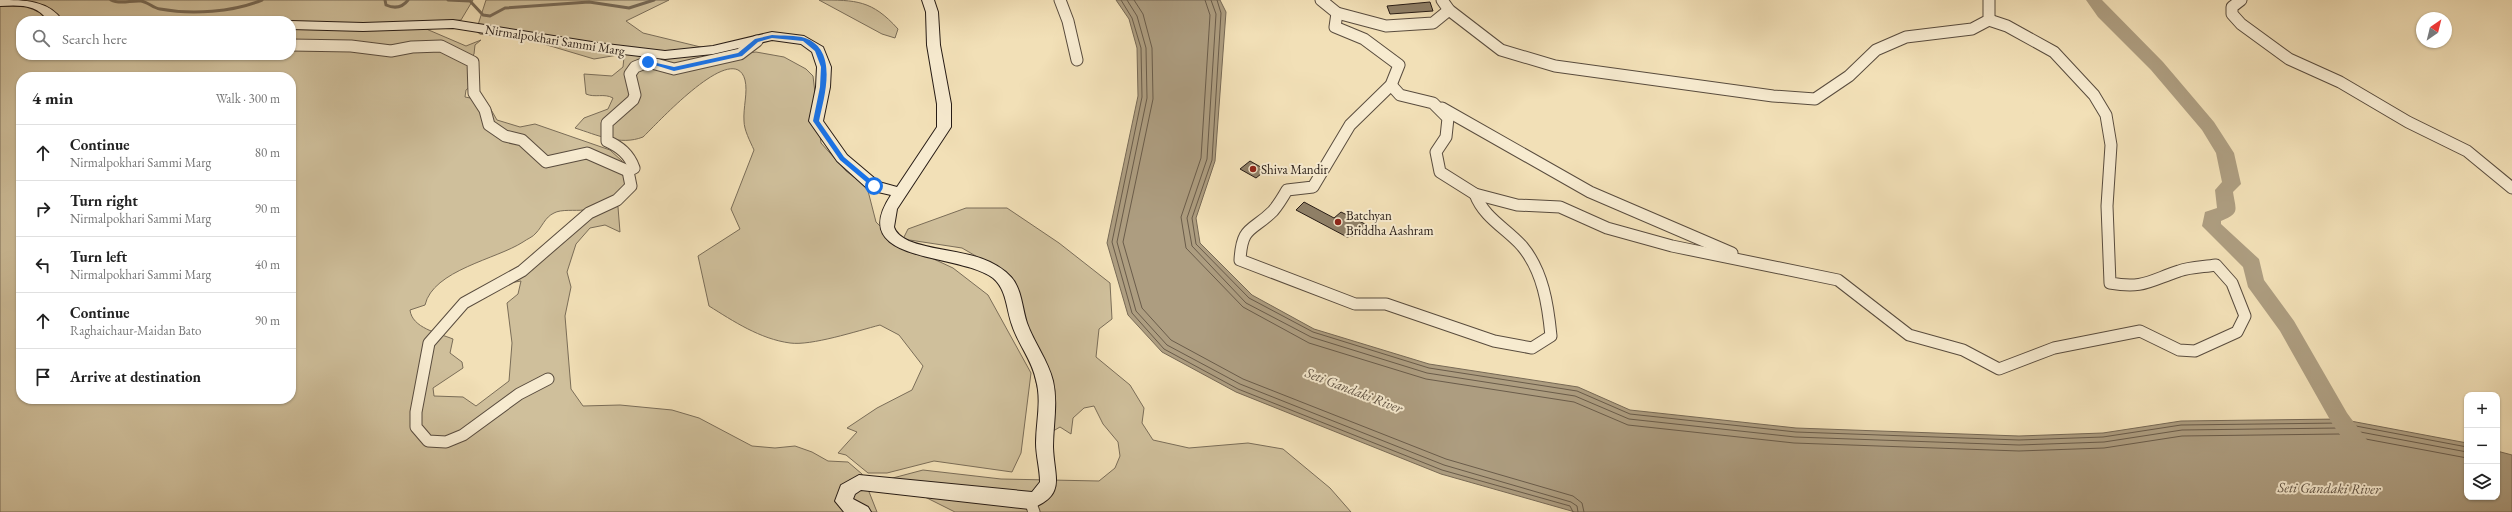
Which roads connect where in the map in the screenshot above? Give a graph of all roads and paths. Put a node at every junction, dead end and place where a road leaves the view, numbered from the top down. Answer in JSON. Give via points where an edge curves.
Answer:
{"nodes":[{"id":1,"x":928,"y":0,"type":"edge"},
{"id":2,"x":1060,"y":0,"type":"edge"},
{"id":3,"x":1321,"y":0,"type":"edge"},
{"id":4,"x":1442,"y":0,"type":"edge"},
{"id":5,"x":1989,"y":0,"type":"edge"},
{"id":6,"x":2241,"y":0,"type":"edge"},
{"id":7,"x":0,"y":2,"type":"edge"},
{"id":8,"x":1450,"y":10,"type":"junction"},
{"id":9,"x":1337,"y":13,"type":"junction"},
{"id":10,"x":51,"y":16,"type":"edge"},
{"id":11,"x":1989,"y":20,"type":"junction"},
{"id":12,"x":296,"y":25,"type":"edge"},
{"id":13,"x":756,"y":41,"type":"junction"},
{"id":14,"x":296,"y":46,"type":"edge"},
{"id":15,"x":1077,"y":60,"type":"dead end"},
{"id":16,"x":1391,"y":85,"type":"junction"},
{"id":17,"x":1433,"y":103,"type":"junction"},
{"id":18,"x":628,"y":171,"type":"junction"},
{"id":19,"x":2512,"y":188,"type":"edge"},
{"id":20,"x":901,"y":193,"type":"junction"},
{"id":21,"x":1475,"y":194,"type":"junction"},
{"id":22,"x":1752,"y":261,"type":"junction"},
{"id":23,"x":548,"y":379,"type":"dead end"},
{"id":24,"x":1032,"y":506,"type":"edge"},
{"id":25,"x":862,"y":512,"type":"edge"}],
"edges":[{"from":1,"to":20,"type":"main road","via":[[932,11],[934,59],[945,116],[944,127]]},
{"from":2,"to":15,"type":"street"},
{"from":3,"to":9,"type":"street"},
{"from":4,"to":8,"type":"street"},
{"from":5,"to":11,"type":"street"},
{"from":6,"to":19,"type":"street","via":[[2232,7],[2232,14],[2257,37],[2289,59],[2340,82],[2408,122],[2467,151]]},
{"from":7,"to":10,"type":"main road","via":[[37,1],[46,7]]},
{"from":8,"to":9,"type":"street","via":[[1433,23],[1386,26]]},
{"from":8,"to":11,"type":"street","via":[[1501,50],[1555,66],[1773,96],[1816,99],[1850,76],[1876,50],[1906,37],[1972,30]]},
{"from":9,"to":16,"type":"street","via":[[1335,27],[1364,39],[1399,65]]},
{"from":11,"to":22,"type":"street","via":[[2007,26],[2054,52],[2094,95],[2106,115],[2111,145],[2107,206],[2110,282],[2131,287],[2158,280],[2180,270],[2216,265],[2232,283],[2245,316],[2236,332],[2195,351],[2179,350],[2140,331],[2126,333],[2054,348],[2000,369],[1963,350],[1909,335],[1838,280]]},
{"from":12,"to":13,"type":"main road","name":"Nirmalpokhari Sammi Marg","via":[[363,27],[453,24],[665,55],[713,50]]},
{"from":13,"to":18,"type":"street","via":[[740,54],[696,65],[674,69],[648,62],[635,67],[630,74],[635,95],[633,100],[607,123],[607,141],[620,146],[631,157],[634,168]]},
{"from":13,"to":20,"type":"main road","name":"Nirmalpokhari Sammi Marg","via":[[772,36],[788,37],[804,40],[818,50],[824,67],[816,121],[842,158],[874,186]]},
{"from":14,"to":18,"type":"street","via":[[351,46],[391,51],[412,46],[442,46],[473,62],[474,93],[485,110],[489,125],[505,136],[522,140],[546,162],[587,153]]},
{"from":16,"to":17,"type":"street","via":[[1400,95]]},
{"from":16,"to":21,"type":"street","via":[[1350,125],[1313,188],[1287,190],[1272,211],[1257,222],[1241,240],[1240,260],[1355,304],[1386,304],[1494,341],[1532,348],[1551,336],[1550,309],[1534,263],[1522,246],[1478,204]]},
{"from":17,"to":21,"type":"street","via":[[1448,118],[1446,137],[1436,152],[1440,172]]},
{"from":17,"to":22,"type":"street","via":[[1590,192]]},
{"from":18,"to":23,"type":"street","via":[[631,186],[617,200],[589,214],[522,272],[464,303],[429,343],[416,412],[416,427],[428,441],[446,442],[463,435],[519,394]]},
{"from":20,"to":24,"type":"main road","via":[[890,208],[886,224],[891,237],[907,246],[987,268],[1005,282],[1010,290],[1026,340],[1041,368],[1048,398],[1045,452],[1048,485],[1045,493]]},
{"from":21,"to":22,"type":"street","via":[[1517,204],[1560,207],[1607,228],[1672,246]]},
{"from":24,"to":25,"type":"main road","via":[[867,481],[852,484],[844,496],[844,501],[849,506]]}]}
